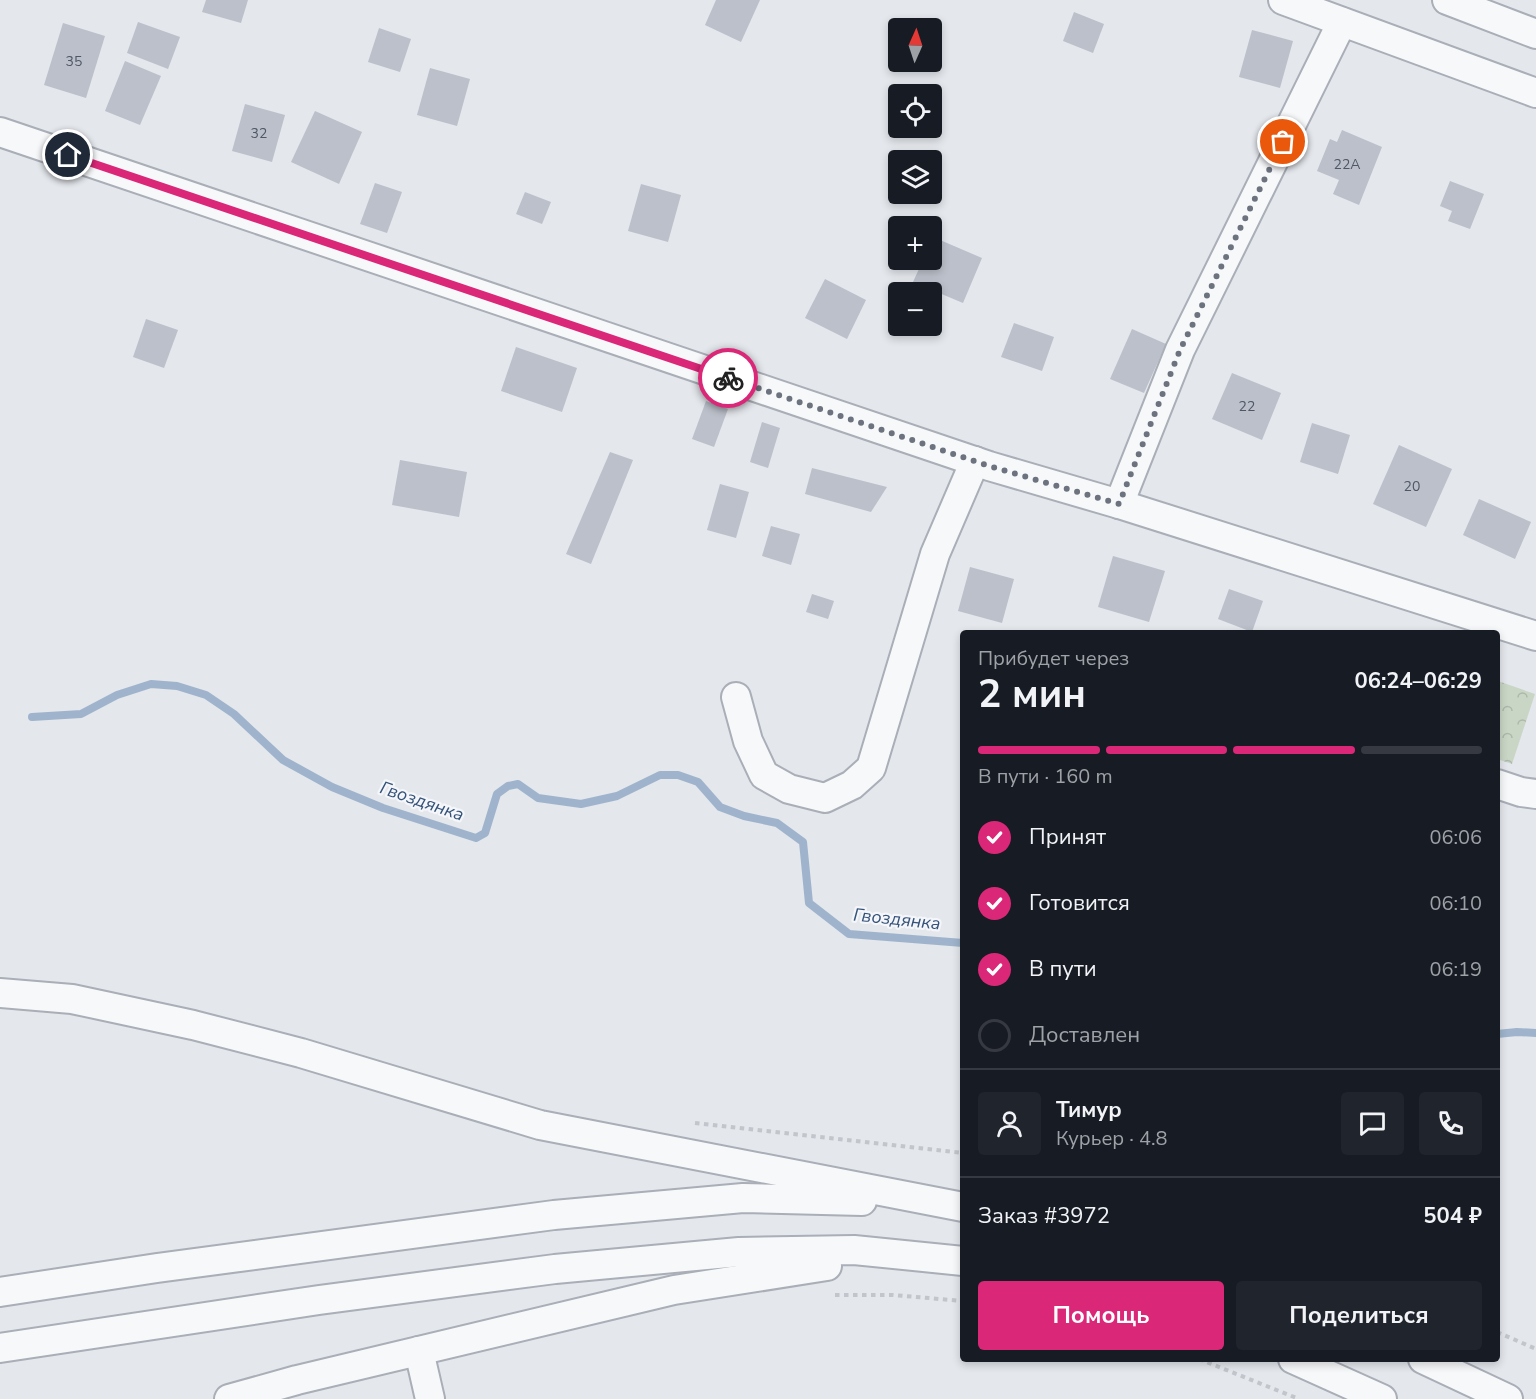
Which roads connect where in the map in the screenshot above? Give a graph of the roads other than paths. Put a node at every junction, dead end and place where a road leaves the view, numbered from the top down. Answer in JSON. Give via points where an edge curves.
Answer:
{"nodes":[{"id":1,"x":1283,"y":0,"type":"edge"},
{"id":2,"x":1447,"y":0,"type":"edge"},
{"id":3,"x":1342,"y":22,"type":"junction"},
{"id":4,"x":1536,"y":33,"type":"edge"},
{"id":5,"x":1536,"y":93,"type":"edge"},
{"id":6,"x":0,"y":132,"type":"edge"},
{"id":7,"x":975,"y":461,"type":"junction"},
{"id":8,"x":1119,"y":504,"type":"junction"},
{"id":9,"x":1536,"y":636,"type":"edge"},
{"id":10,"x":736,"y":697,"type":"dead end"},
{"id":11,"x":1500,"y":785,"type":"edge"},
{"id":12,"x":1536,"y":794,"type":"edge"},
{"id":13,"x":0,"y":993,"type":"edge"},
{"id":14,"x":960,"y":1208,"type":"edge"},
{"id":15,"x":960,"y":1209,"type":"edge"},
{"id":16,"x":914,"y":1256,"type":"junction"},
{"id":17,"x":960,"y":1261,"type":"edge"},
{"id":18,"x":0,"y":1292,"type":"edge"},
{"id":19,"x":0,"y":1348,"type":"edge"},
{"id":20,"x":419,"y":1351,"type":"junction"},
{"id":21,"x":1300,"y":1362,"type":"edge"},
{"id":22,"x":1429,"y":1362,"type":"edge"},
{"id":23,"x":229,"y":1399,"type":"edge"},
{"id":24,"x":429,"y":1399,"type":"edge"},
{"id":25,"x":1382,"y":1399,"type":"edge"},
{"id":26,"x":1508,"y":1399,"type":"edge"}],
"edges":[{"from":1,"to":3,"type":"street"},
{"from":2,"to":4,"type":"street"},
{"from":3,"to":5,"type":"street"},
{"from":3,"to":8,"type":"street","via":[[1180,350]]},
{"from":6,"to":7,"type":"street"},
{"from":7,"to":8,"type":"street"},
{"from":7,"to":10,"type":"street","via":[[935,554],[871,768],[852,785],[825,798],[789,789],[764,775],[748,741]]},
{"from":8,"to":9,"type":"street"},
{"from":11,"to":12,"type":"street"},
{"from":13,"to":14,"type":"street","via":[[72,999],[193,1025],[301,1053],[540,1125]]},
{"from":15,"to":18,"type":"street","via":[[743,1198],[554,1215]]},
{"from":16,"to":17,"type":"street"},
{"from":16,"to":19,"type":"street","via":[[854,1250],[739,1252],[555,1269]]},
{"from":16,"to":20,"type":"street","via":[[674,1290]]},
{"from":20,"to":23,"type":"street"},
{"from":20,"to":24,"type":"street"},
{"from":21,"to":25,"type":"street"},
{"from":22,"to":26,"type":"street"}]}
